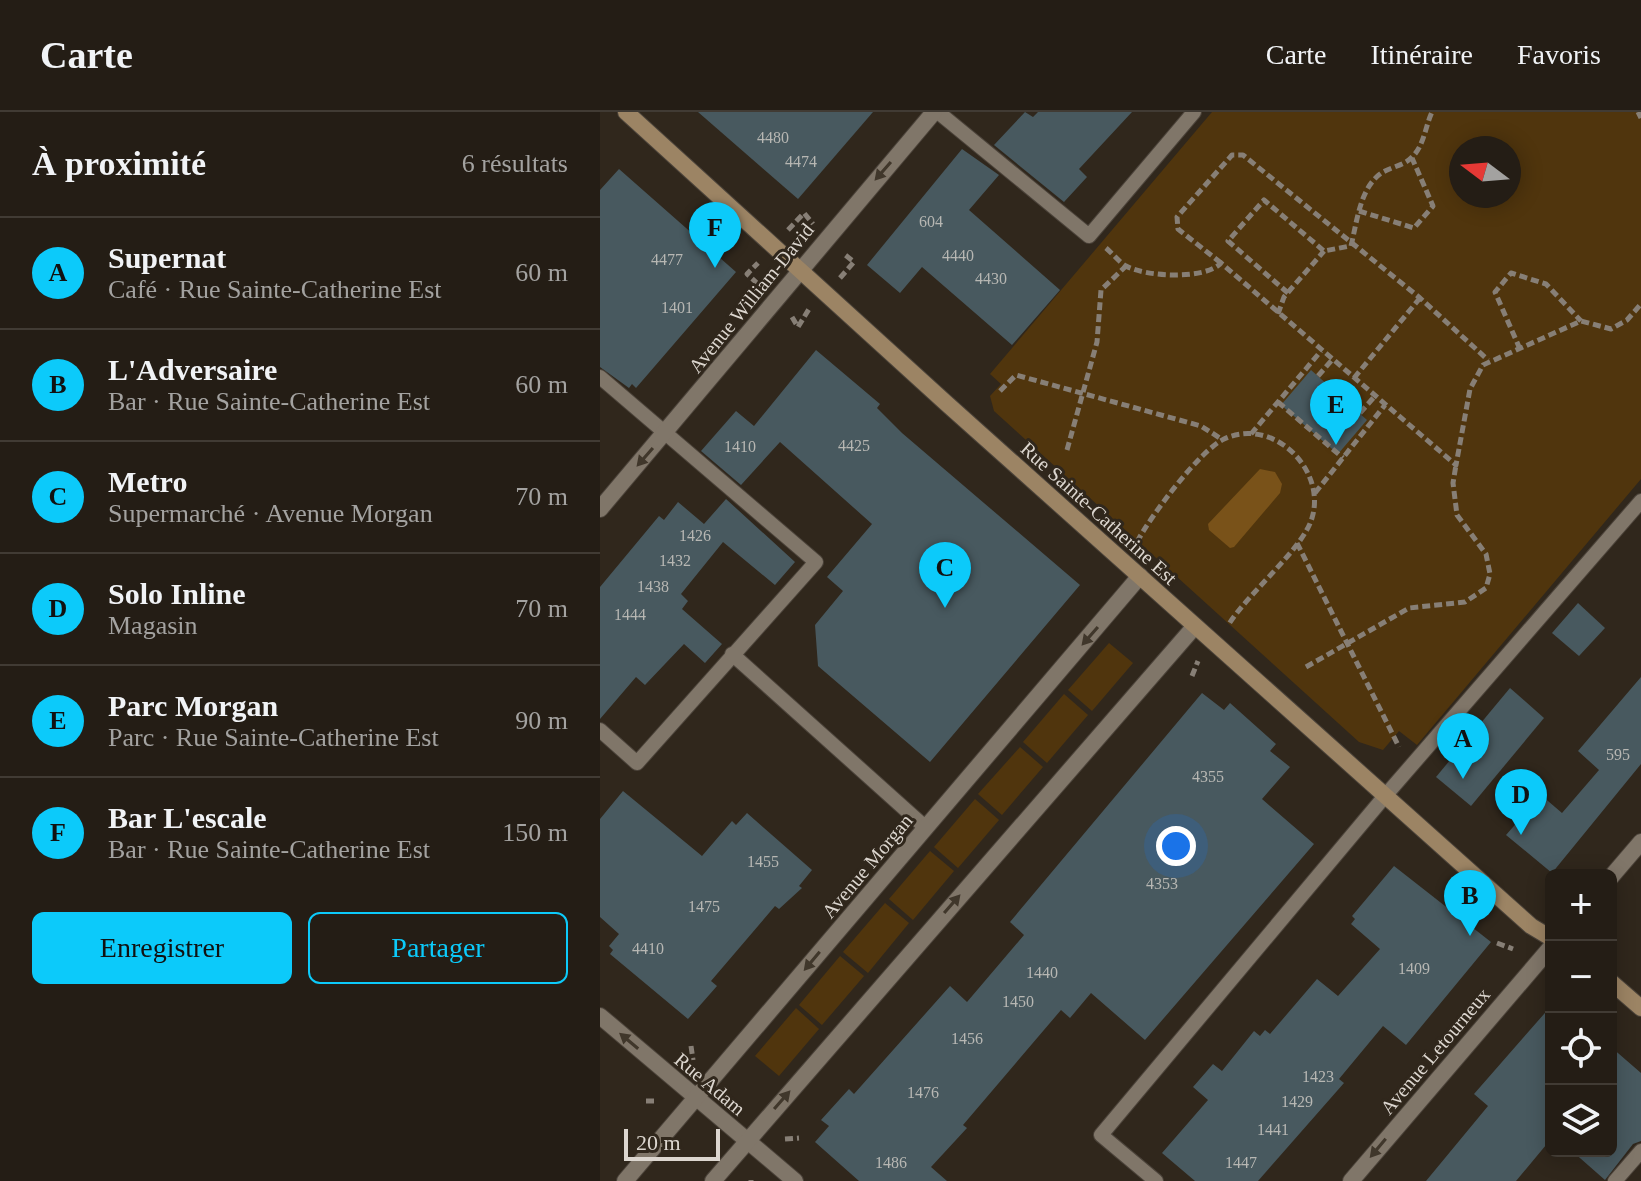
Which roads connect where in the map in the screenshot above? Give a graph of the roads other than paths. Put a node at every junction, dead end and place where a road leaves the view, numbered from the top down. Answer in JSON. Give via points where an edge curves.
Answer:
{"nodes":[{"id":1,"x":626,"y":112,"type":"edge"},
{"id":2,"x":936,"y":112,"type":"edge"},
{"id":3,"x":1194,"y":112,"type":"edge"},
{"id":4,"x":799,"y":270,"type":"junction"},
{"id":5,"x":600,"y":377,"type":"edge"},
{"id":6,"x":666,"y":432,"type":"junction"},
{"id":7,"x":1641,"y":501,"type":"edge"},
{"id":8,"x":600,"y":509,"type":"edge"},
{"id":9,"x":1140,"y":576,"type":"junction"},
{"id":10,"x":1195,"y":626,"type":"junction"},
{"id":11,"x":732,"y":654,"type":"junction"},
{"id":12,"x":600,"y":730,"type":"edge"},
{"id":13,"x":1385,"y":796,"type":"junction"},
{"id":14,"x":926,"y":828,"type":"junction"},
{"id":15,"x":1641,"y":842,"type":"edge"},
{"id":16,"x":1617,"y":870,"type":"edge"},
{"id":17,"x":1545,"y":934,"type":"edge"},
{"id":18,"x":1545,"y":954,"type":"edge"},
{"id":19,"x":1617,"y":987,"type":"edge"},
{"id":20,"x":1641,"y":1008,"type":"edge"},
{"id":21,"x":600,"y":1016,"type":"edge"},
{"id":22,"x":696,"y":1097,"type":"junction"},
{"id":23,"x":747,"y":1140,"type":"junction"},
{"id":24,"x":1641,"y":1151,"type":"edge"},
{"id":25,"x":625,"y":1181,"type":"edge"},
{"id":26,"x":713,"y":1181,"type":"edge"},
{"id":27,"x":795,"y":1181,"type":"edge"},
{"id":28,"x":1156,"y":1181,"type":"edge"},
{"id":29,"x":1351,"y":1181,"type":"edge"},
{"id":30,"x":1615,"y":1181,"type":"edge"}],
"edges":[{"from":1,"to":4,"type":"street","name":"Rue Sainte-Catherine Est"},
{"from":2,"to":3,"type":"lane","via":[[1089,236]]},
{"from":2,"to":4,"type":"street","name":"Avenue William-David","one_way":true},
{"from":4,"to":6,"type":"street","name":"Avenue William-David"},
{"from":4,"to":9,"type":"street","name":"Rue Sainte-Catherine Est"},
{"from":5,"to":6,"type":"lane"},
{"from":6,"to":8,"type":"street","name":"Avenue William-David","one_way":true},
{"from":6,"to":11,"type":"lane","via":[[816,562]]},
{"from":7,"to":13,"type":"lane"},
{"from":9,"to":10,"type":"street","name":"Rue Sainte-Catherine Est"},
{"from":9,"to":14,"type":"street","name":"Avenue Morgan","one_way":true},
{"from":10,"to":13,"type":"street","name":"Rue Sainte-Catherine Est"},
{"from":23,"to":10,"type":"street","one_way":true},
{"from":11,"to":12,"type":"lane","via":[[637,763]]},
{"from":11,"to":14,"type":"lane"},
{"from":13,"to":17,"type":"street","name":"Rue Sainte-Catherine Est"},
{"from":13,"to":28,"type":"lane","via":[[1101,1135]]},
{"from":14,"to":22,"type":"street","name":"Avenue Morgan","one_way":true},
{"from":15,"to":16,"type":"street"},
{"from":18,"to":29,"type":"street","name":"Avenue Letourneux","one_way":true},
{"from":19,"to":20,"type":"street"},
{"from":22,"to":21,"type":"street","name":"Rue Adam","one_way":true},
{"from":22,"to":23,"type":"street","name":"Rue Adam"},
{"from":22,"to":25,"type":"street","name":"Avenue Morgan"},
{"from":23,"to":26,"type":"street"},
{"from":23,"to":27,"type":"street","name":"Rue Adam"},
{"from":24,"to":30,"type":"lane"}]}
